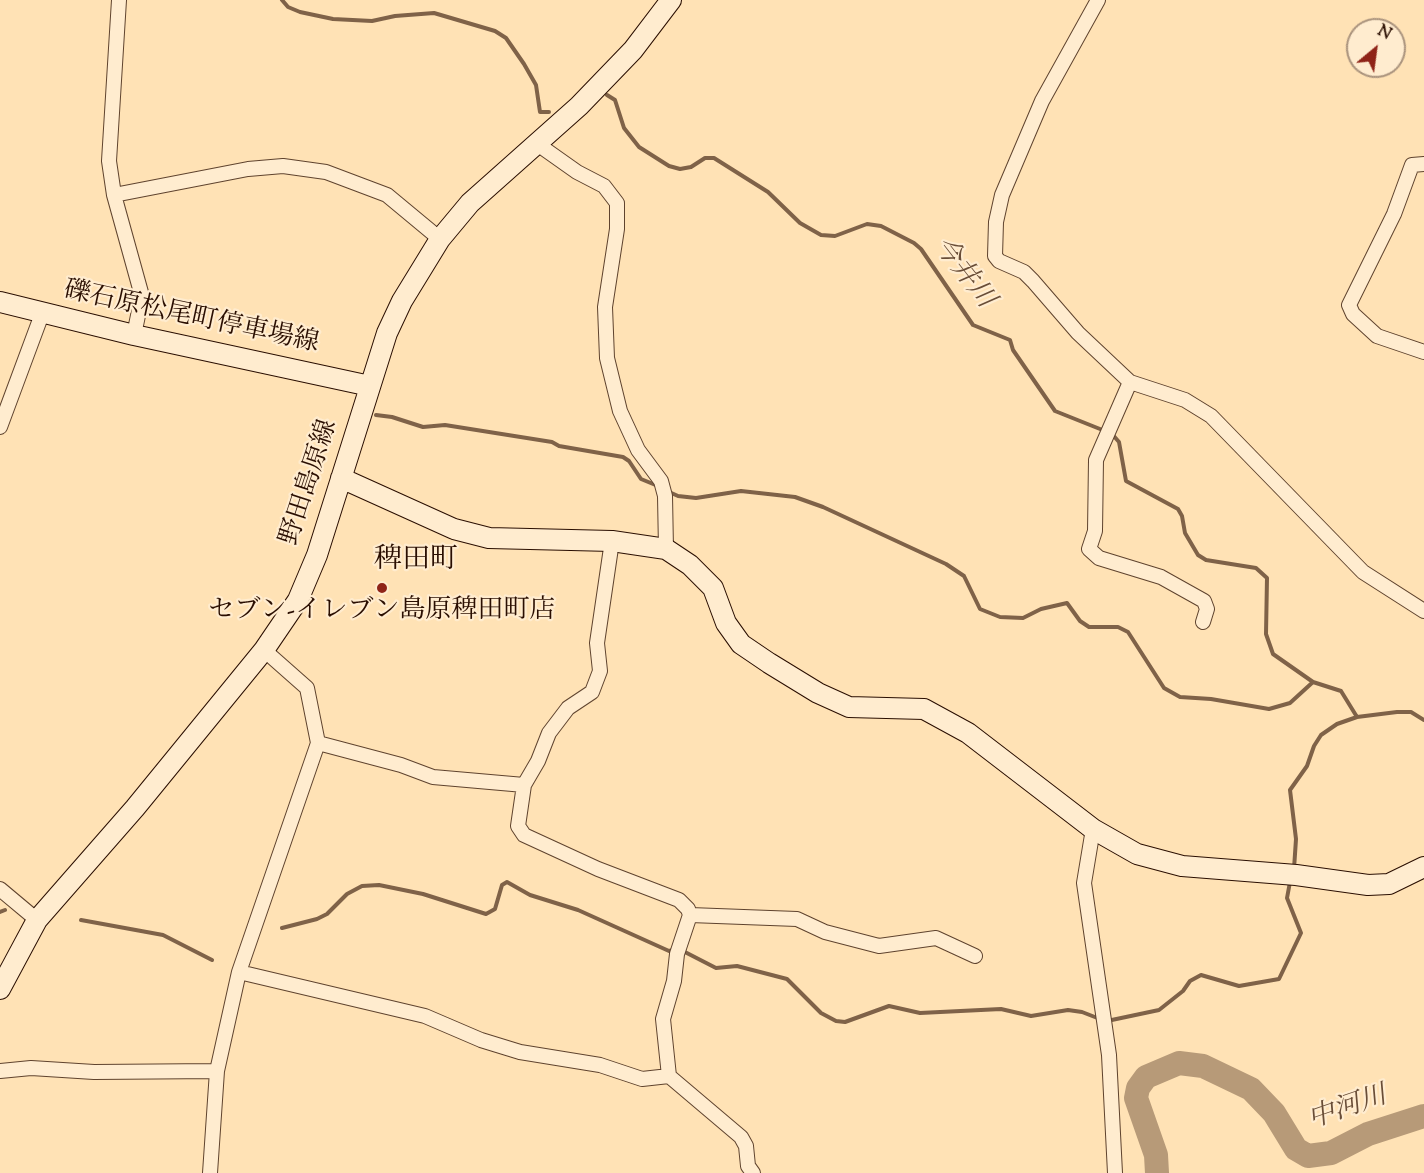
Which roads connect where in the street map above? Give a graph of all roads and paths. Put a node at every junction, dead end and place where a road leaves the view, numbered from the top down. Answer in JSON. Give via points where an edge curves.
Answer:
{"nodes":[{"id":1,"x":119,"y":0,"type":"edge"},
{"id":2,"x":671,"y":0,"type":"edge"},
{"id":3,"x":1098,"y":0,"type":"edge"},
{"id":4,"x":536,"y":143,"type":"junction"},
{"id":5,"x":1424,"y":164,"type":"edge"},
{"id":6,"x":114,"y":195,"type":"junction"},
{"id":7,"x":440,"y":239,"type":"junction"},
{"id":8,"x":0,"y":302,"type":"edge"},
{"id":9,"x":42,"y":314,"type":"junction"},
{"id":10,"x":134,"y":335,"type":"junction"},
{"id":11,"x":1424,"y":352,"type":"edge"},
{"id":12,"x":1130,"y":382,"type":"junction"},
{"id":13,"x":370,"y":386,"type":"junction"},
{"id":14,"x":0,"y":427,"type":"edge"},
{"id":15,"x":341,"y":478,"type":"junction"},
{"id":16,"x":612,"y":540,"type":"junction"},
{"id":17,"x":666,"y":549,"type":"junction"},
{"id":18,"x":1424,"y":611,"type":"edge"},
{"id":19,"x":1203,"y":622,"type":"dead end"},
{"id":20,"x":264,"y":650,"type":"junction"},
{"id":21,"x":318,"y":744,"type":"junction"},
{"id":22,"x":524,"y":785,"type":"junction"},
{"id":23,"x":1093,"y":829,"type":"junction"},
{"id":24,"x":1424,"y":867,"type":"edge"},
{"id":25,"x":0,"y":889,"type":"edge"},
{"id":26,"x":690,"y":915,"type":"junction"},
{"id":27,"x":37,"y":920,"type":"junction"},
{"id":28,"x":975,"y":956,"type":"dead end"},
{"id":29,"x":239,"y":972,"type":"junction"},
{"id":30,"x":0,"y":989,"type":"edge"},
{"id":31,"x":0,"y":1071,"type":"edge"},
{"id":32,"x":217,"y":1071,"type":"junction"},
{"id":33,"x":669,"y":1076,"type":"junction"},
{"id":34,"x":210,"y":1173,"type":"edge"},
{"id":35,"x":753,"y":1173,"type":"edge"},
{"id":36,"x":1115,"y":1173,"type":"edge"}],
"edges":[{"from":1,"to":6,"type":"street","via":[[109,161]]},
{"from":2,"to":4,"type":"main road","name":"野田島原線","via":[[626,58]]},
{"from":3,"to":12,"type":"street","via":[[1042,101],[1002,195],[995,256],[1024,272],[1078,333]]},
{"from":4,"to":7,"type":"main road","name":"野田島原線","via":[[470,203]]},
{"from":4,"to":17,"type":"street","via":[[604,186],[616,203],[617,229],[605,307],[607,358],[620,411],[638,450],[661,481]]},
{"from":5,"to":11,"type":"street","via":[[1412,165],[1394,214],[1349,304],[1353,314],[1377,336]]},
{"from":6,"to":7,"type":"street","via":[[283,166],[326,172],[387,195]]},
{"from":6,"to":10,"type":"street","via":[[142,296]]},
{"from":7,"to":13,"type":"main road","name":"野田島原線","via":[[402,301]]},
{"from":8,"to":9,"type":"main road","name":"礫石原松尾町停車場線"},
{"from":9,"to":10,"type":"main road","name":"礫石原松尾町停車場線"},
{"from":9,"to":14,"type":"street"},
{"from":10,"to":13,"type":"main road","name":"礫石原松尾町停車場線"},
{"from":12,"to":18,"type":"street","via":[[1185,400],[1211,416],[1363,572]]},
{"from":12,"to":19,"type":"street","via":[[1096,460],[1095,531],[1089,549],[1099,558],[1161,577],[1204,601],[1208,609]]},
{"from":13,"to":15,"type":"main road","name":"野田島原線"},
{"from":15,"to":16,"type":"main road","via":[[454,529],[489,538]]},
{"from":15,"to":20,"type":"main road","name":"野田島原線","via":[[306,584]]},
{"from":16,"to":17,"type":"main road"},
{"from":16,"to":22,"type":"street","via":[[597,643],[600,671],[592,692],[567,708],[549,733]]},
{"from":17,"to":23,"type":"main road","via":[[690,565],[713,588],[726,623],[741,644],[769,663],[849,707],[924,709],[968,733]]},
{"from":20,"to":21,"type":"street","via":[[307,688]]},
{"from":20,"to":27,"type":"main road","name":"野田島原線"},
{"from":21,"to":22,"type":"street","via":[[433,777]]},
{"from":21,"to":29,"type":"street"},
{"from":22,"to":26,"type":"street","via":[[519,826],[524,836],[679,900]]},
{"from":23,"to":24,"type":"main road","via":[[1137,854],[1182,866],[1292,874],[1368,885],[1389,884]]},
{"from":23,"to":36,"type":"street","via":[[1084,883],[1109,1054]]},
{"from":25,"to":27,"type":"street"},
{"from":26,"to":28,"type":"street","via":[[797,919],[825,932],[879,946],[936,938]]},
{"from":26,"to":33,"type":"street","via":[[663,1019]]},
{"from":27,"to":30,"type":"main road","name":"野田島原線"},
{"from":29,"to":32,"type":"street"},
{"from":29,"to":33,"type":"street","via":[[425,1016],[520,1052],[600,1065],[642,1079]]},
{"from":31,"to":32,"type":"street"},
{"from":32,"to":34,"type":"street"},
{"from":33,"to":35,"type":"street","via":[[741,1137]]}]}
